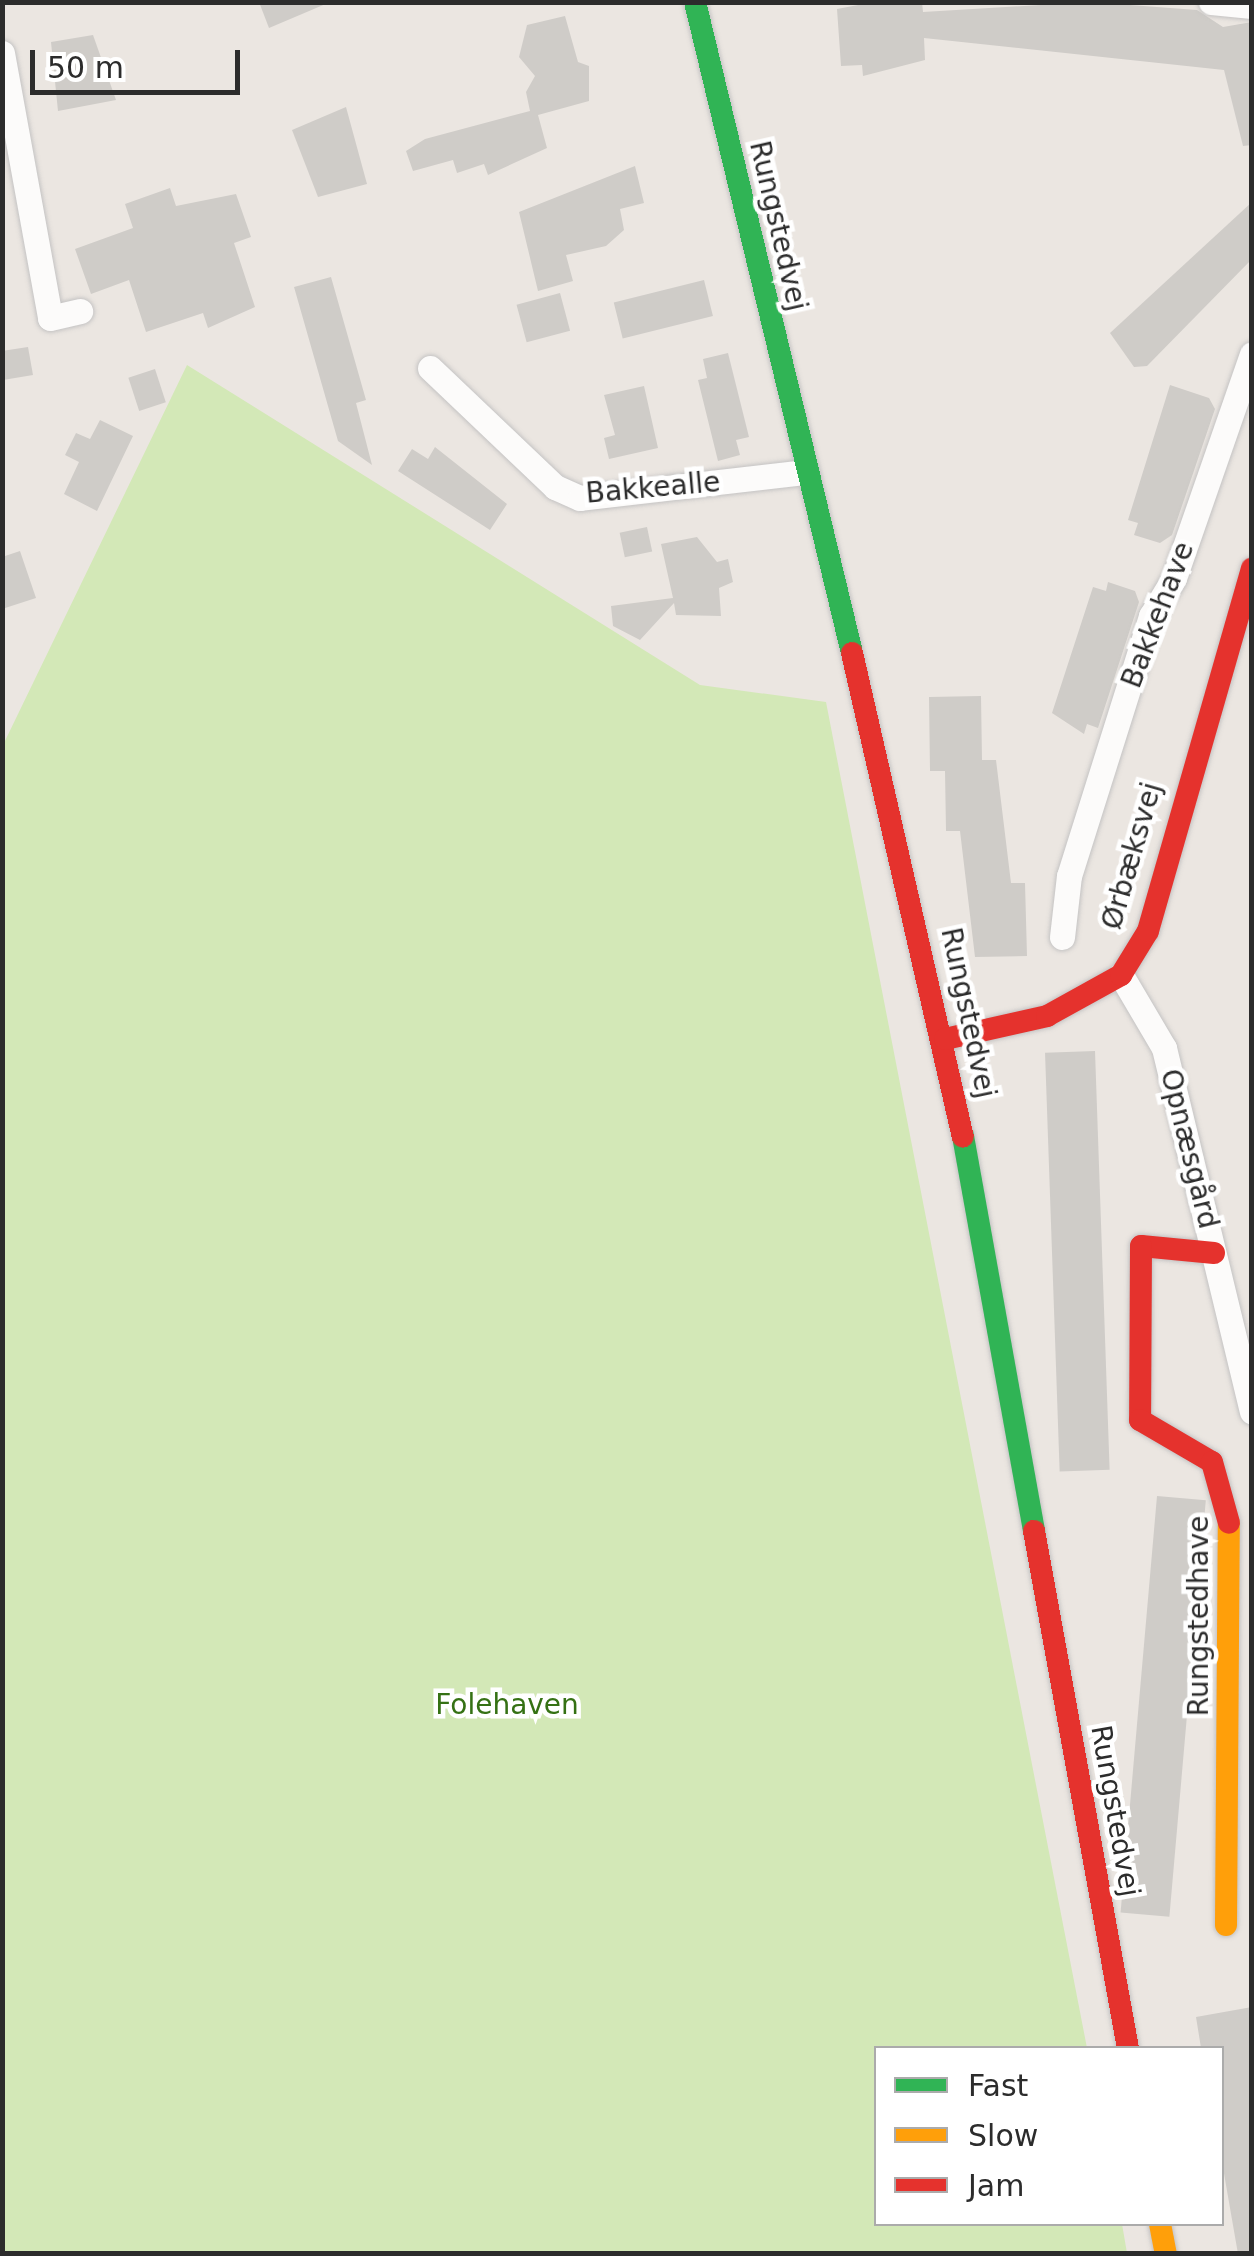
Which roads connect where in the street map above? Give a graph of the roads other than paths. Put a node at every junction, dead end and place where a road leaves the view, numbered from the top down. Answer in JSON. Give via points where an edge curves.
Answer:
{"nodes":[{"id":1,"x":695,"y":2,"type":"edge"},
{"id":2,"x":1212,"y":2,"type":"edge"},
{"id":3,"x":1252,"y":6,"type":"edge"},
{"id":4,"x":2,"y":53,"type":"edge"},
{"id":5,"x":80,"y":311,"type":"dead end"},
{"id":6,"x":1252,"y":354,"type":"edge"},
{"id":7,"x":430,"y":368,"type":"dead end"},
{"id":8,"x":805,"y":472,"type":"junction"},
{"id":9,"x":1252,"y":569,"type":"edge"},
{"id":10,"x":1062,"y":937,"type":"dead end"},
{"id":11,"x":1121,"y":975,"type":"junction"},
{"id":12,"x":945,"y":1039,"type":"junction"},
{"id":13,"x":1214,"y":1253,"type":"junction"},
{"id":14,"x":1242,"y":1331,"type":"edge"},
{"id":15,"x":1252,"y":1412,"type":"edge"},
{"id":16,"x":1226,"y":1925,"type":"dead end"},
{"id":17,"x":1128,"y":2046,"type":"edge"},
{"id":18,"x":1160,"y":2226,"type":"edge"},
{"id":19,"x":1166,"y":2254,"type":"edge"}],
"edges":[{"from":1,"to":8,"type":"main road","name":"Rungstedvej"},
{"from":2,"to":3,"type":"street"},
{"from":4,"to":5,"type":"street","via":[[50,318]]},
{"from":6,"to":10,"type":"street","name":"Bakkehave","via":[[1174,578],[1152,616],[1068,876]]},
{"from":7,"to":8,"type":"street","name":"Bakkealle","via":[[554,487],[580,498]]},
{"from":8,"to":12,"type":"main road","name":"Rungstedvej"},
{"from":9,"to":11,"type":"main road","name":"Ørbæksvej","via":[[1148,932]]},
{"from":11,"to":12,"type":"main road","name":"Ørbæksvej","via":[[1047,1016]]},
{"from":11,"to":13,"type":"street","name":"Opnæsgård","via":[[1164,1048]]},
{"from":12,"to":17,"type":"main road","name":"Rungstedvej"},
{"from":13,"to":14,"type":"street","name":"Opnæsgård"},
{"from":13,"to":16,"type":"main road","name":"Rungstedhave","via":[[1141,1246],[1140,1420],[1212,1462],[1229,1500]]},
{"from":14,"to":15,"type":"street","name":"Opnæsgård"},
{"from":18,"to":19,"type":"main road"}]}
